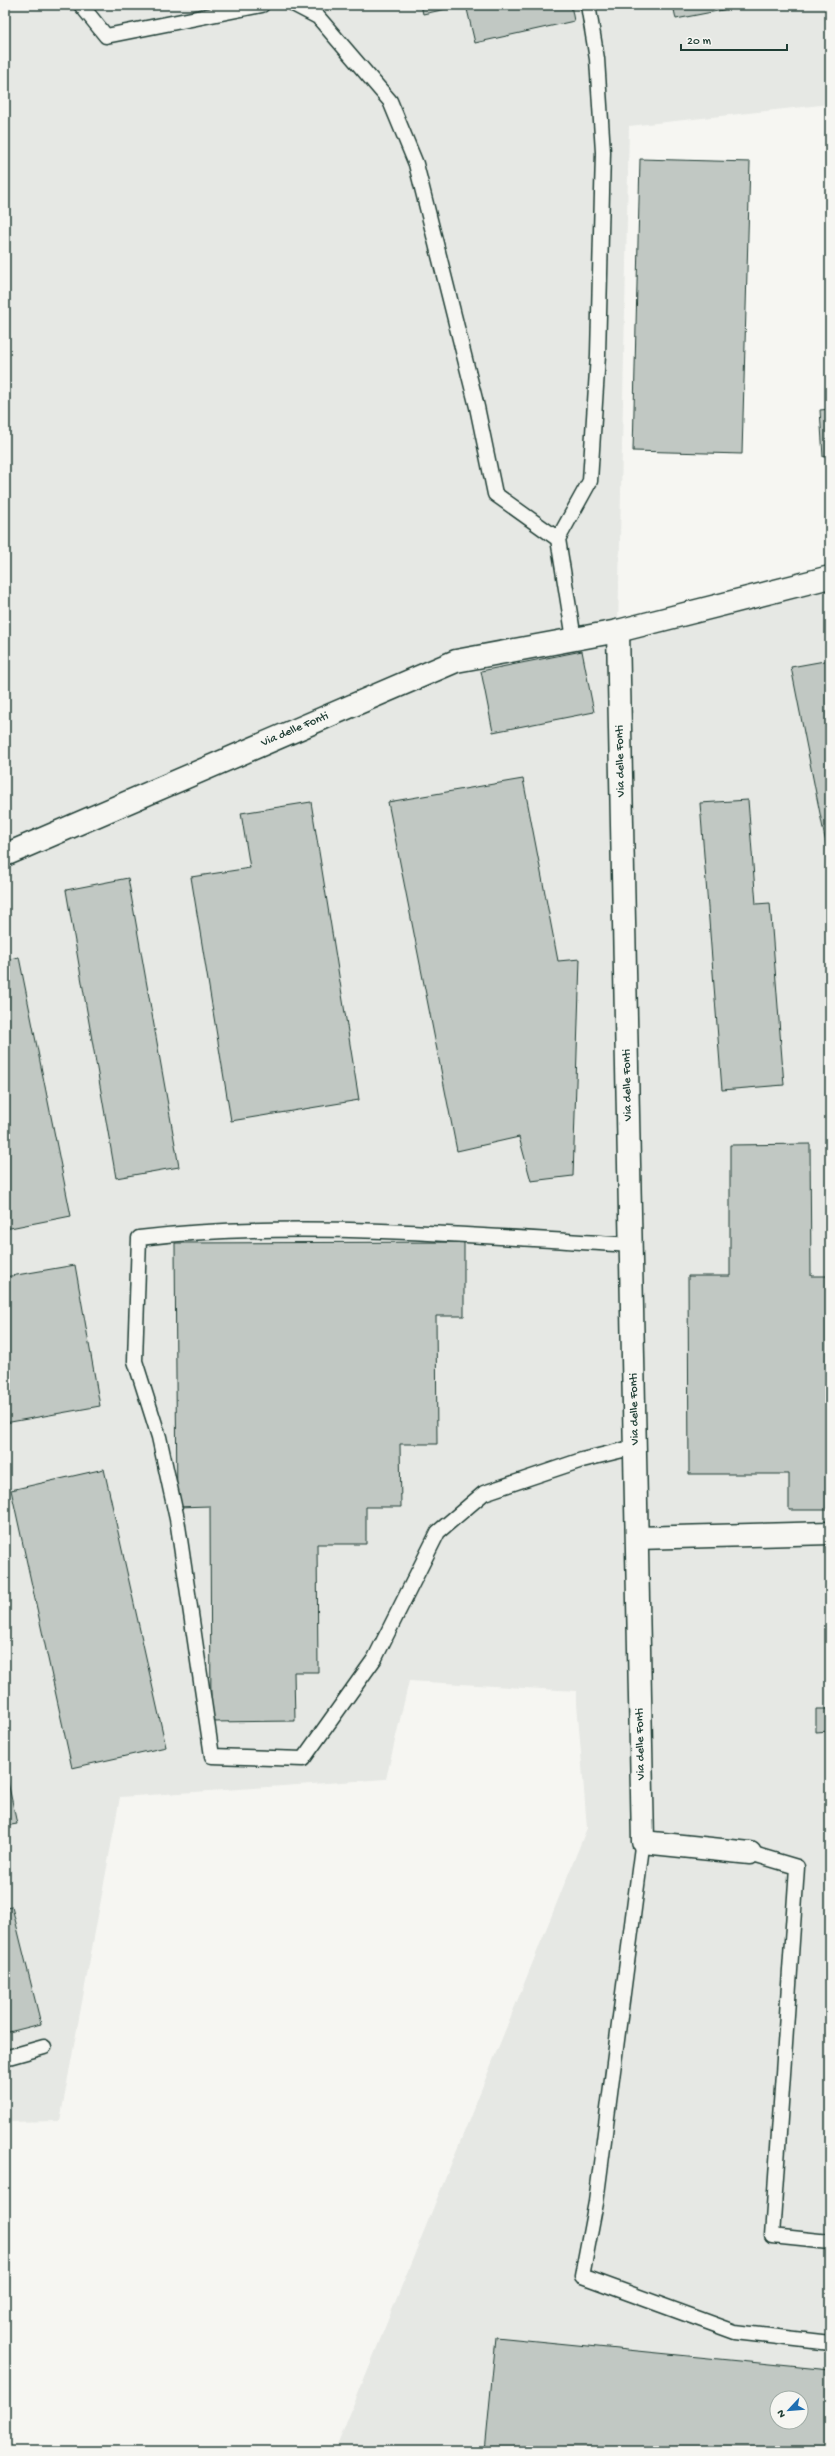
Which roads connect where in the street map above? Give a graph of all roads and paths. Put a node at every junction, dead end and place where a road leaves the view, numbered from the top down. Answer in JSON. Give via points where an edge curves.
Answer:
{"nodes":[{"id":1,"x":81,"y":5,"type":"edge"},
{"id":2,"x":262,"y":5,"type":"edge"},
{"id":3,"x":295,"y":5,"type":"edge"},
{"id":4,"x":588,"y":5,"type":"edge"},
{"id":5,"x":558,"y":540,"type":"junction"},
{"id":6,"x":830,"y":577,"type":"edge"},
{"id":7,"x":618,"y":631,"type":"junction"},
{"id":8,"x":574,"y":639,"type":"junction"},
{"id":9,"x":5,"y":854,"type":"edge"},
{"id":10,"x":631,"y":1245,"type":"junction"},
{"id":11,"x":635,"y":1447,"type":"junction"},
{"id":12,"x":830,"y":1533,"type":"edge"},
{"id":13,"x":637,"y":1538,"type":"junction"},
{"id":14,"x":643,"y":1839,"type":"junction"},
{"id":15,"x":750,"y":1853,"type":"joint"},
{"id":16,"x":44,"y":2047,"type":"dead end"},
{"id":17,"x":5,"y":2058,"type":"edge"},
{"id":18,"x":830,"y":2242,"type":"edge"},
{"id":19,"x":830,"y":2342,"type":"edge"}],
"edges":[{"from":1,"to":2,"type":"lane","via":[[106,36]]},
{"from":3,"to":5,"type":"lane","via":[[318,17],[390,101],[416,164],[475,399],[495,494]]},
{"from":4,"to":5,"type":"lane","via":[[597,59],[603,152],[597,363],[590,481]]},
{"from":5,"to":8,"type":"lane"},
{"from":6,"to":7,"type":"street","name":"Via delle Fonti"},
{"from":7,"to":8,"type":"street","name":"Via delle Fonti"},
{"from":7,"to":10,"type":"street","name":"Via delle Fonti"},
{"from":8,"to":9,"type":"street","name":"Via delle Fonti","via":[[456,661]]},
{"from":10,"to":11,"type":"street","name":"Via delle Fonti"},
{"from":10,"to":11,"type":"lane","via":[[379,1231],[197,1231],[139,1238],[135,1361],[159,1437],[177,1518],[212,1756],[303,1759],[375,1658],[438,1532],[484,1493],[582,1460]]},
{"from":11,"to":13,"type":"street","name":"Via delle Fonti"},
{"from":12,"to":13,"type":"street"},
{"from":13,"to":14,"type":"street","name":"Via delle Fonti"},
{"from":14,"to":15,"type":"street","via":[[643,1842]]},
{"from":14,"to":19,"type":"lane","via":[[596,2202],[582,2276],[734,2332]]},
{"from":15,"to":18,"type":"lane","via":[[797,1867],[772,2236]]},
{"from":16,"to":17,"type":"lane"}]}
